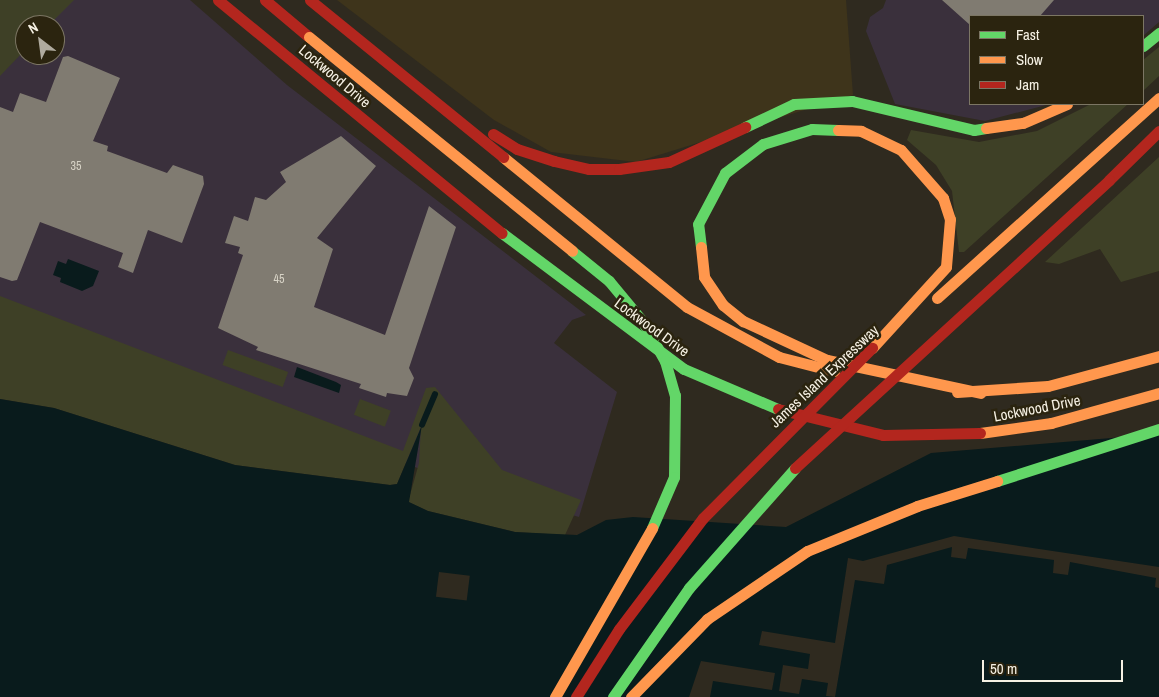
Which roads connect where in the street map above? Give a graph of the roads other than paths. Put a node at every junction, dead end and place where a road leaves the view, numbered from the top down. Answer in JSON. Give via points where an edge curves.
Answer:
{"nodes":[{"id":1,"x":218,"y":0,"type":"edge"},
{"id":2,"x":265,"y":0,"type":"edge"},
{"id":3,"x":310,"y":0,"type":"edge"},
{"id":4,"x":1159,"y":33,"type":"edge"},
{"id":5,"x":1144,"y":45,"type":"edge"},
{"id":6,"x":401,"y":74,"type":"junction"},
{"id":7,"x":1159,"y":98,"type":"edge"},
{"id":8,"x":1065,"y":105,"type":"edge"},
{"id":9,"x":1159,"y":131,"type":"edge"},
{"id":10,"x":1159,"y":138,"type":"edge"},
{"id":11,"x":1134,"y":158,"type":"junction"},
{"id":12,"x":872,"y":348,"type":"junction"},
{"id":13,"x":1159,"y":356,"type":"edge"},
{"id":14,"x":980,"y":393,"type":"junction"},
{"id":15,"x":1159,"y":393,"type":"edge"},
{"id":16,"x":1159,"y":429,"type":"edge"},
{"id":17,"x":555,"y":697,"type":"edge"},
{"id":18,"x":576,"y":697,"type":"edge"},
{"id":19,"x":612,"y":697,"type":"edge"},
{"id":20,"x":631,"y":697,"type":"edge"}],
"edges":[{"from":1,"to":15,"type":"main road","name":"Lockwood Drive","bridge":true,"via":[[547,270],[684,368],[760,405],[882,435],[1008,431]]},
{"from":2,"to":17,"type":"main road","bridge":true,"via":[[609,281],[643,322],[665,361],[675,395],[674,477],[662,511]]},
{"from":3,"to":6,"type":"main road","name":"Lockwood Drive"},
{"from":4,"to":5,"type":"main road"},
{"from":6,"to":8,"type":"main road","via":[[517,149],[589,169],[669,162],[794,104],[852,101],[974,130],[1023,123]]},
{"from":6,"to":14,"type":"main road","name":"Lockwood Drive","bridge":true,"via":[[687,307],[779,357],[910,390]]},
{"from":7,"to":12,"type":"main road","name":"James Island Expressway","via":[[930,304]]},
{"from":9,"to":11,"type":"main road"},
{"from":10,"to":11,"type":"main road"},
{"from":11,"to":19,"type":"main road","bridge":true,"via":[[877,389],[781,482],[689,588]]},
{"from":12,"to":14,"type":"main road","bridge":true,"via":[[946,266],[950,219],[942,198],[901,150],[860,131],[812,128],[763,144],[725,173],[698,224],[704,277],[723,305],[743,321],[827,360]]},
{"from":12,"to":18,"type":"main road","name":"James Island Expressway","bridge":true,"via":[[703,518],[619,629]]},
{"from":13,"to":14,"type":"main road","name":"Lockwood Drive","via":[[1048,386]]},
{"from":16,"to":20,"type":"main road","via":[[917,506],[807,551],[708,619]]}]}
